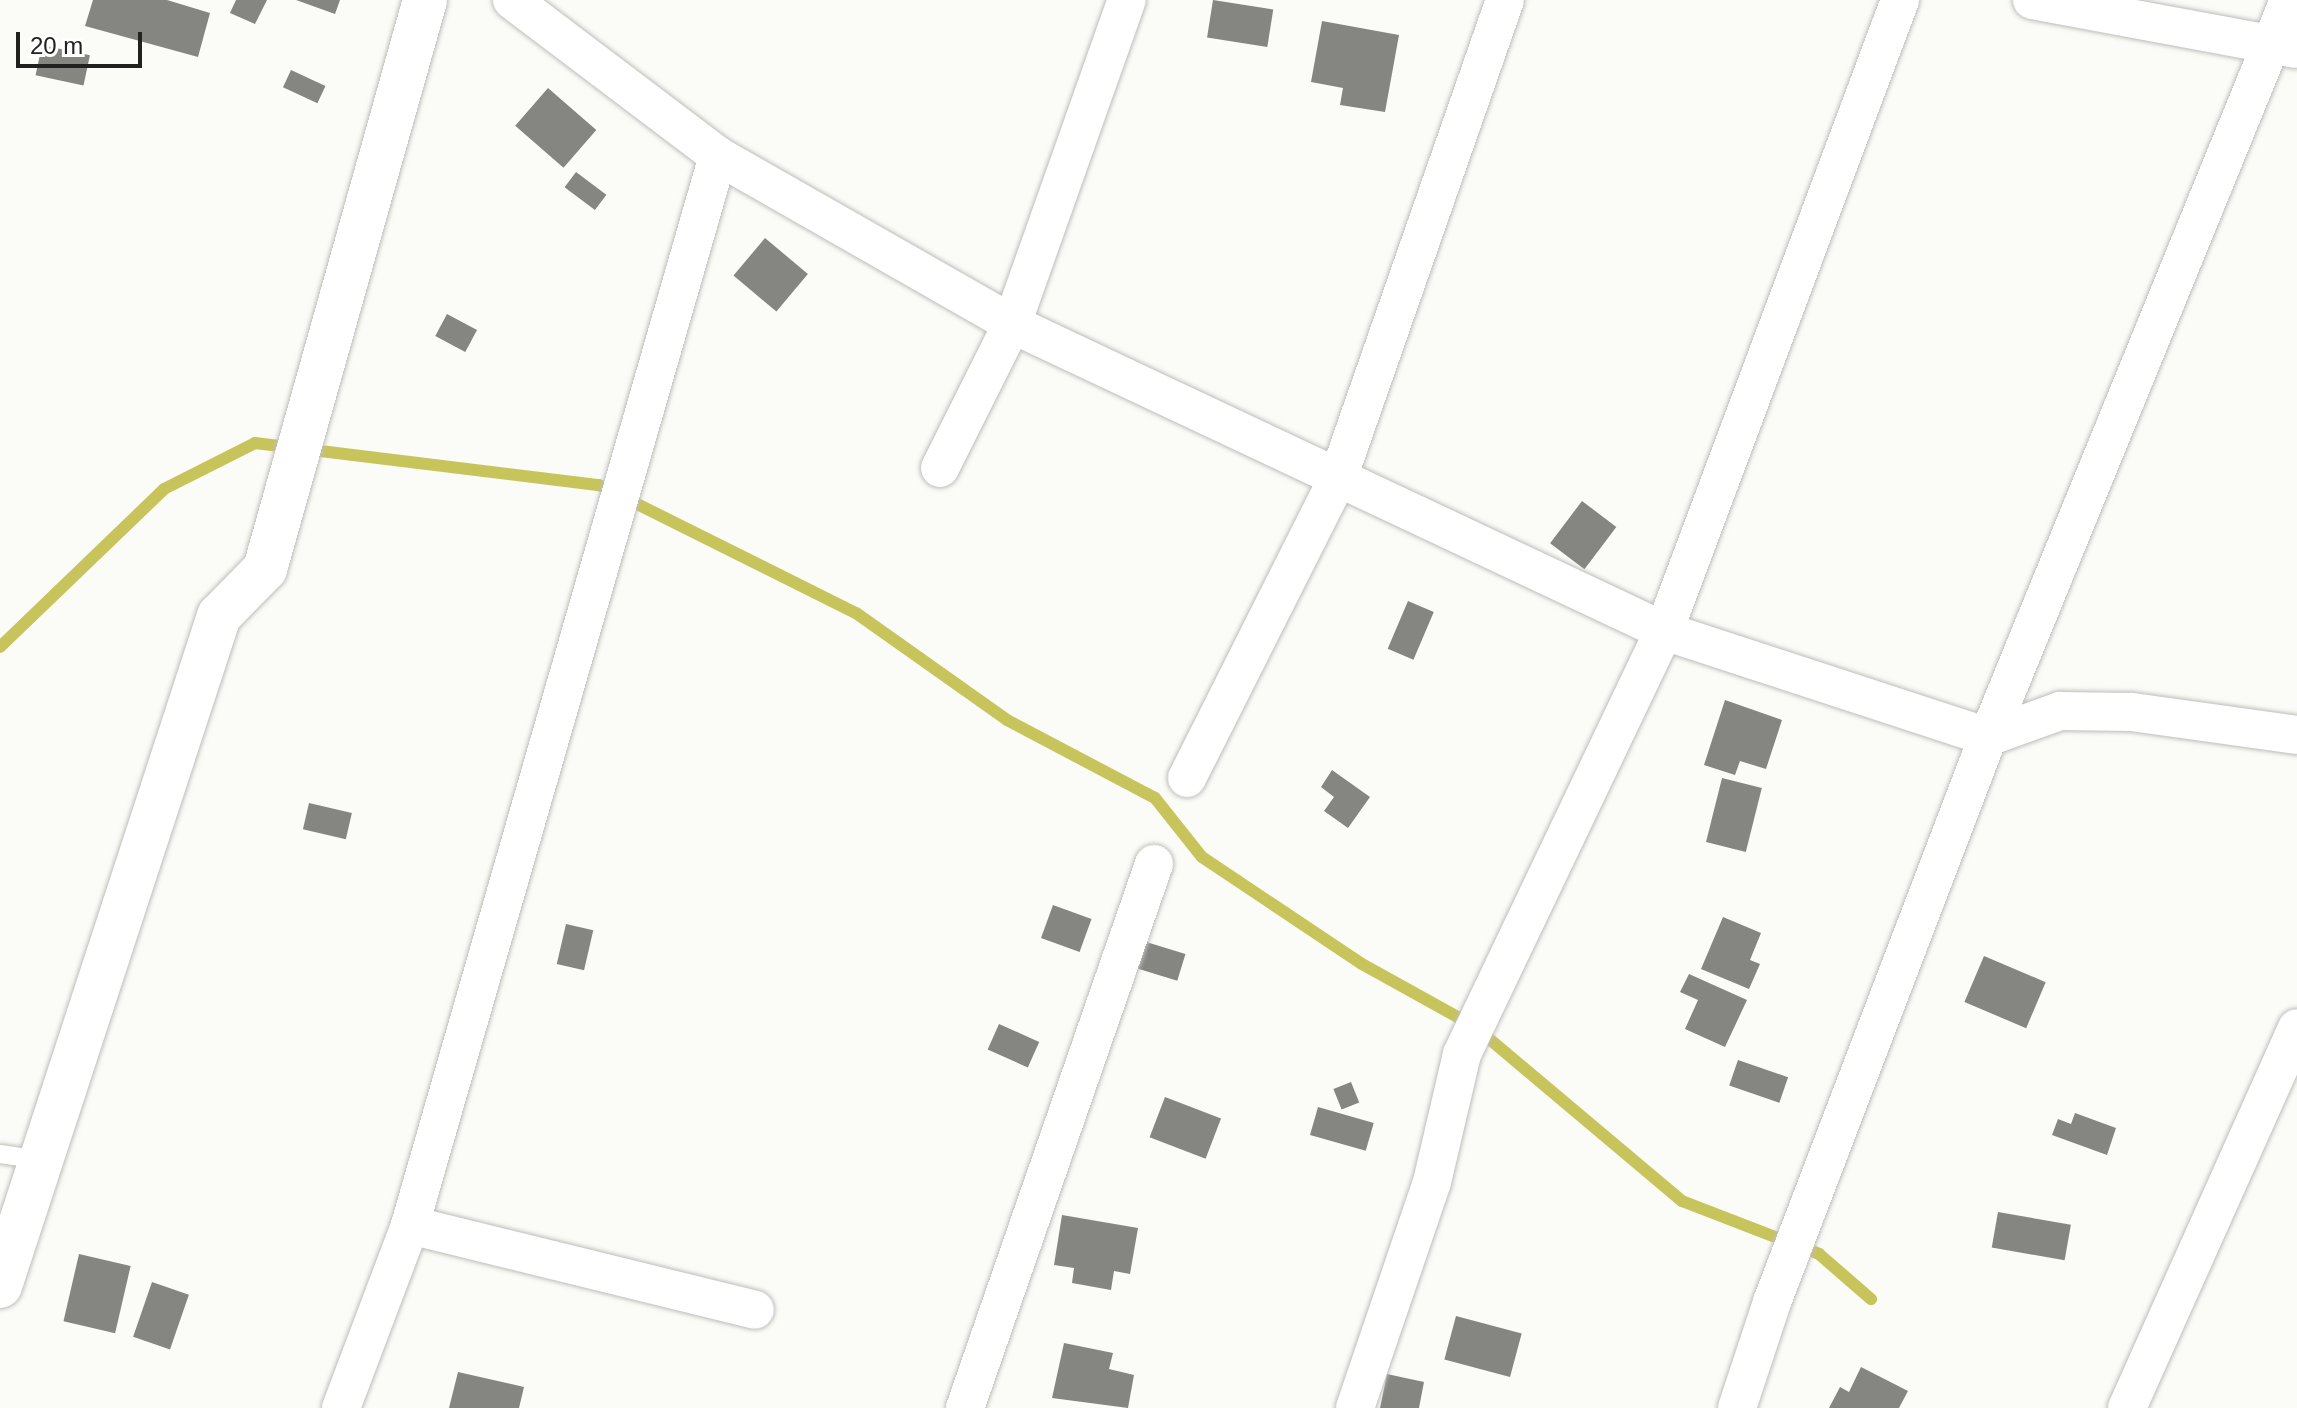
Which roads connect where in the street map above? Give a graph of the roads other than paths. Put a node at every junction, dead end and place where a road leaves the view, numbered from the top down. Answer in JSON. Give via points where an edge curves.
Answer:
{"nodes":[{"id":1,"x":425,"y":0,"type":"edge"},
{"id":2,"x":512,"y":0,"type":"edge"},
{"id":3,"x":1127,"y":0,"type":"edge"},
{"id":4,"x":1505,"y":0,"type":"edge"},
{"id":5,"x":1900,"y":0,"type":"edge"},
{"id":6,"x":2032,"y":0,"type":"edge"},
{"id":7,"x":2289,"y":0,"type":"edge"},
{"id":8,"x":2285,"y":47,"type":"edge"},
{"id":9,"x":718,"y":156,"type":"junction"},
{"id":10,"x":1012,"y":324,"type":"junction"},
{"id":11,"x":940,"y":468,"type":"dead end"},
{"id":12,"x":1338,"y":478,"type":"junction"},
{"id":13,"x":1664,"y":631,"type":"junction"},
{"id":14,"x":2297,"y":735,"type":"edge"},
{"id":15,"x":1988,"y":737,"type":"junction"},
{"id":16,"x":1187,"y":778,"type":"dead end"},
{"id":17,"x":1154,"y":864,"type":"dead end"},
{"id":18,"x":2297,"y":1028,"type":"edge"},
{"id":19,"x":20,"y":1157,"type":"edge"},
{"id":20,"x":410,"y":1225,"type":"junction"},
{"id":21,"x":0,"y":1286,"type":"edge"},
{"id":22,"x":755,"y":1310,"type":"dead end"},
{"id":23,"x":341,"y":1408,"type":"edge"},
{"id":24,"x":965,"y":1408,"type":"edge"},
{"id":25,"x":1355,"y":1408,"type":"edge"},
{"id":26,"x":1737,"y":1408,"type":"edge"},
{"id":27,"x":2127,"y":1408,"type":"edge"}],
"edges":[{"from":1,"to":19,"type":"street","via":[[265,569],[219,616]]},
{"from":2,"to":9,"type":"street"},
{"from":3,"to":10,"type":"street"},
{"from":4,"to":12,"type":"street"},
{"from":5,"to":13,"type":"street"},
{"from":6,"to":8,"type":"street"},
{"from":7,"to":8,"type":"street"},
{"from":8,"to":15,"type":"street"},
{"from":9,"to":10,"type":"street"},
{"from":9,"to":20,"type":"street"},
{"from":10,"to":11,"type":"street"},
{"from":10,"to":12,"type":"street"},
{"from":12,"to":13,"type":"street"},
{"from":12,"to":16,"type":"street"},
{"from":13,"to":15,"type":"street"},
{"from":13,"to":25,"type":"street","via":[[1462,1054],[1432,1182]]},
{"from":14,"to":15,"type":"street","via":[[2132,712],[2060,711]]},
{"from":15,"to":26,"type":"street","via":[[1772,1302]]},
{"from":17,"to":24,"type":"street"},
{"from":18,"to":27,"type":"street"},
{"from":19,"to":21,"type":"street"},
{"from":20,"to":22,"type":"street"},
{"from":20,"to":23,"type":"street"}]}
